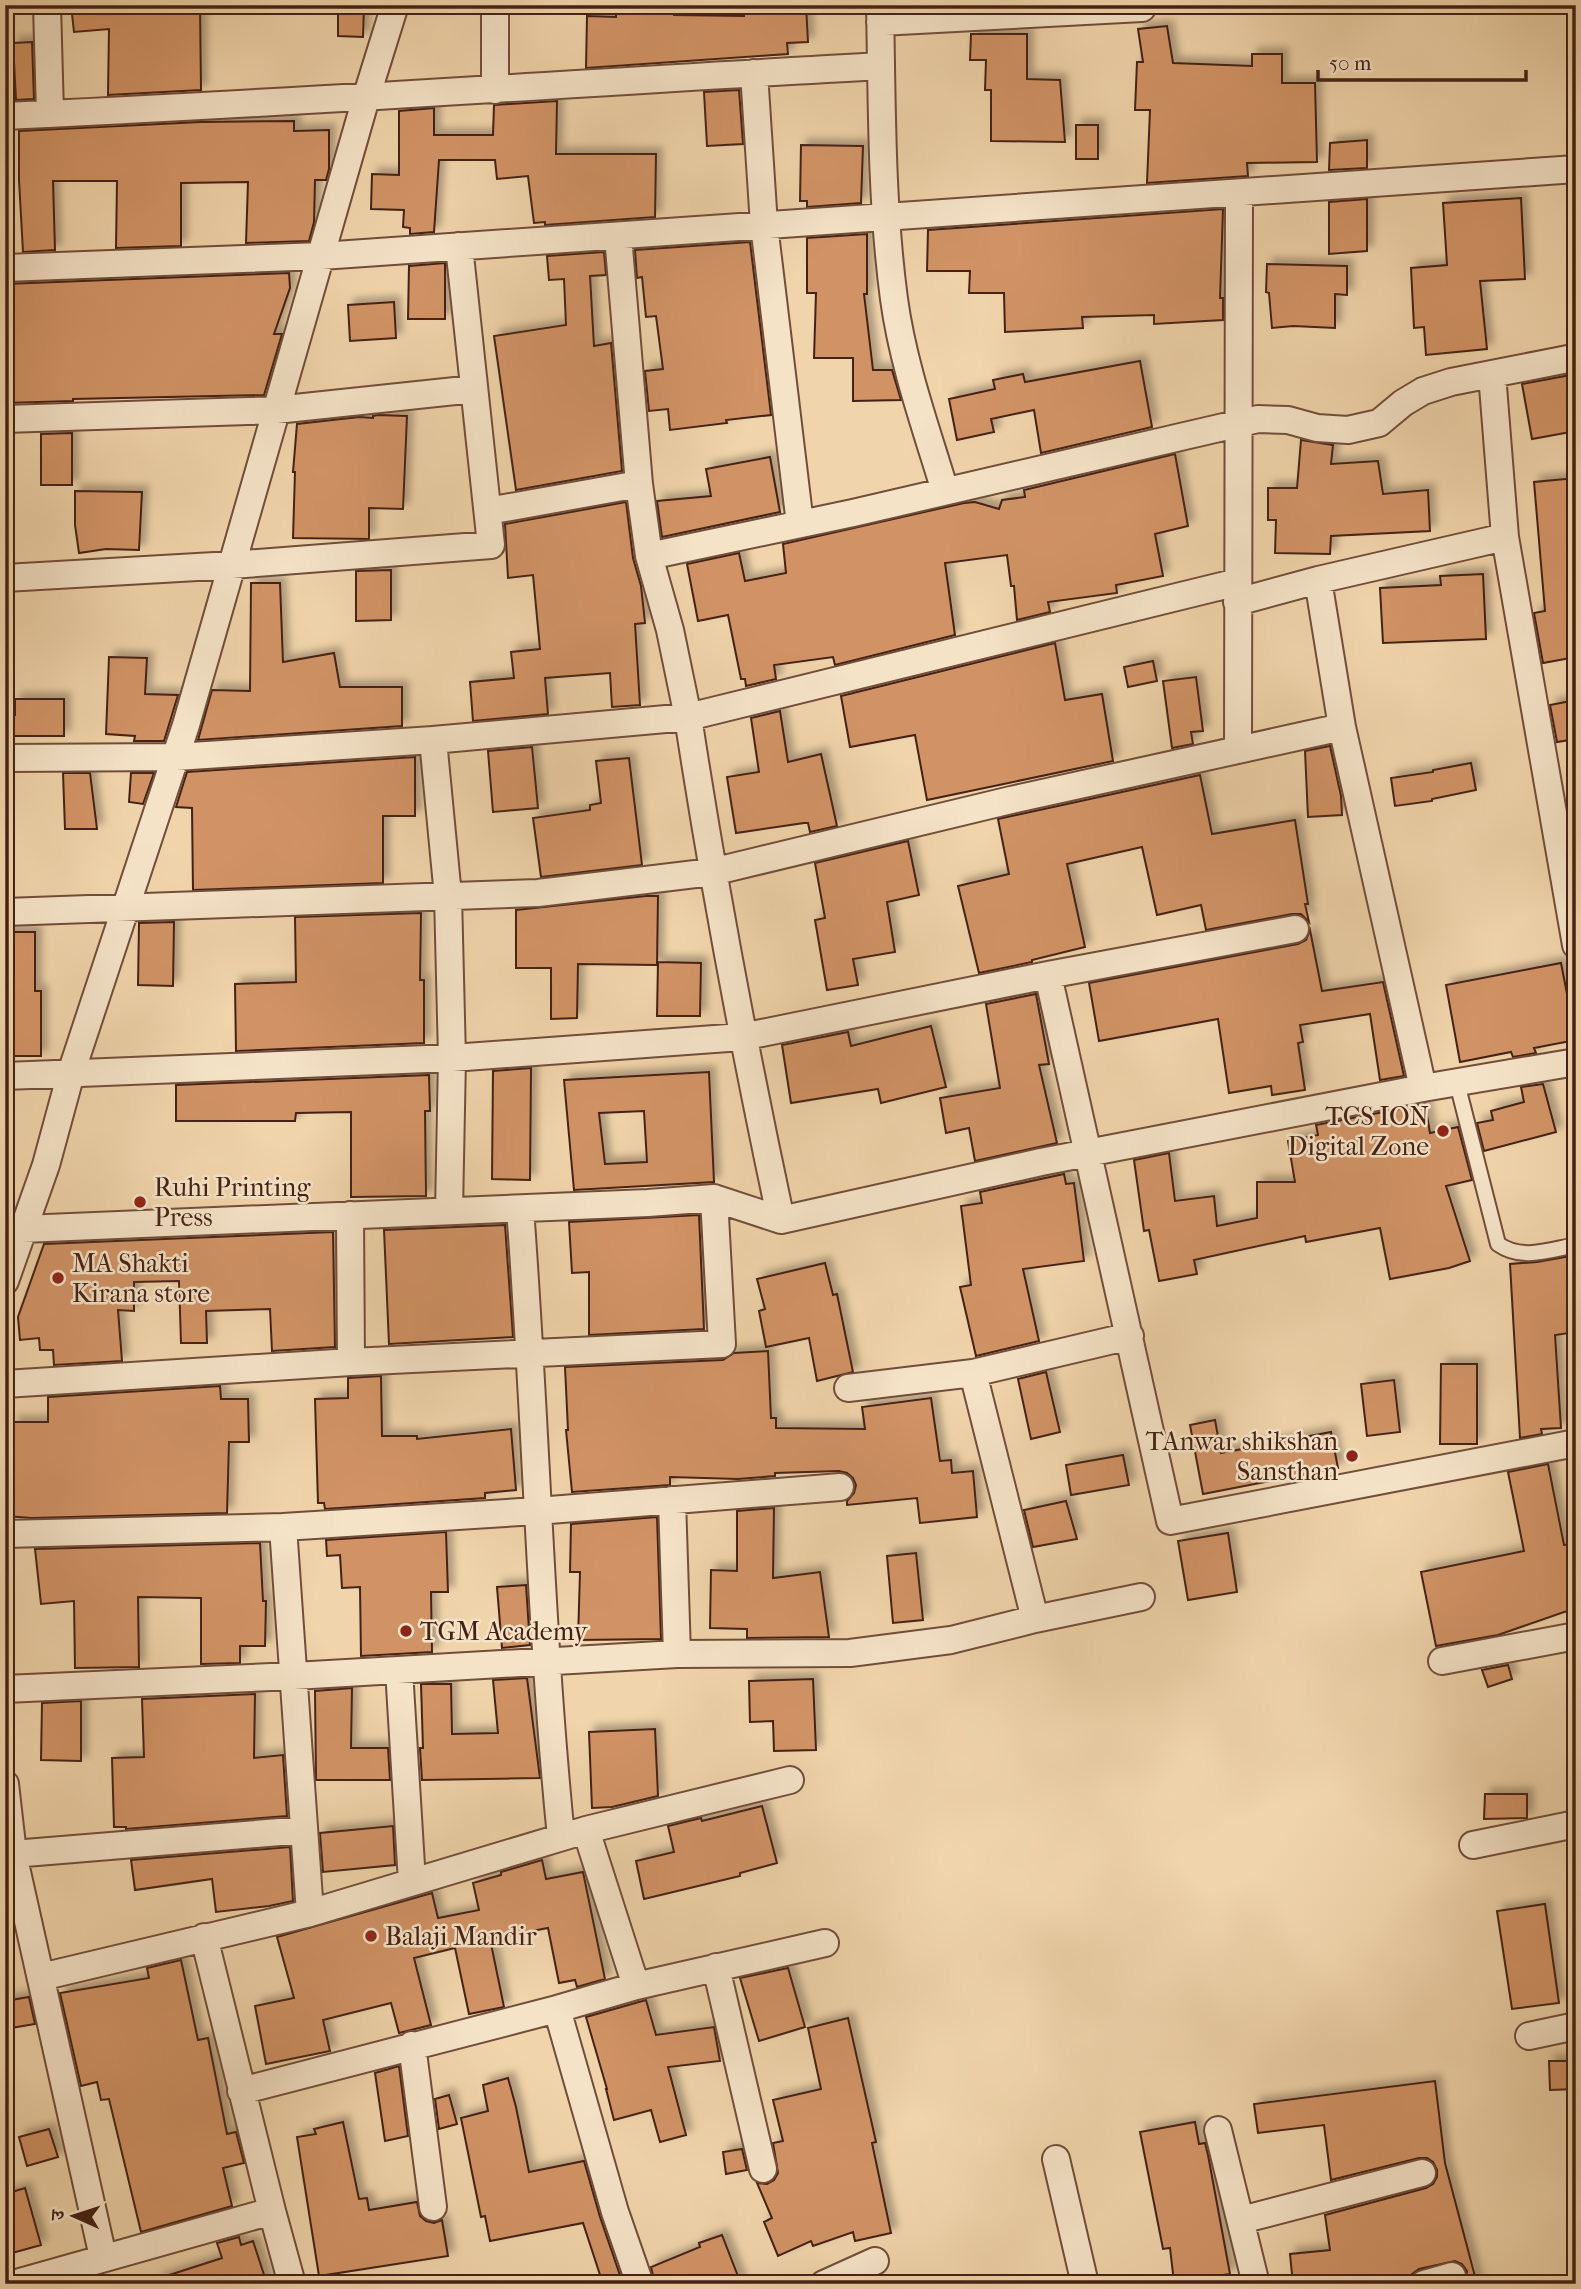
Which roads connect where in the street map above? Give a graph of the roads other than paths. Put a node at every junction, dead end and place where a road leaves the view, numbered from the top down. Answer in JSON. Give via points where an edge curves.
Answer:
{"nodes":[{"id":1,"x":47,"y":5,"type":"edge"},
{"id":2,"x":395,"y":5,"type":"edge"},
{"id":3,"x":495,"y":5,"type":"edge"},
{"id":4,"x":1142,"y":8,"type":"dead end"},
{"id":5,"x":880,"y":13,"type":"edge"},
{"id":6,"x":881,"y":66,"type":"junction"},
{"id":7,"x":754,"y":73,"type":"junction"},
{"id":8,"x":495,"y":90,"type":"junction"},
{"id":9,"x":366,"y":99,"type":"junction"},
{"id":10,"x":50,"y":114,"type":"junction"},
{"id":11,"x":5,"y":116,"type":"edge"},
{"id":12,"x":1576,"y":169,"type":"edge"},
{"id":13,"x":1239,"y":193,"type":"junction"},
{"id":14,"x":885,"y":217,"type":"junction"},
{"id":15,"x":764,"y":226,"type":"junction"},
{"id":16,"x":618,"y":236,"type":"junction"},
{"id":17,"x":459,"y":246,"type":"junction"},
{"id":18,"x":321,"y":256,"type":"junction"},
{"id":19,"x":5,"y":268,"type":"edge"},
{"id":20,"x":1573,"y":358,"type":"dead end"},
{"id":21,"x":1492,"y":374,"type":"junction"},
{"id":22,"x":474,"y":390,"type":"junction"},
{"id":23,"x":276,"y":410,"type":"junction"},
{"id":24,"x":5,"y":419,"type":"edge"},
{"id":25,"x":1238,"y":422,"type":"junction"},
{"id":26,"x":639,"y":484,"type":"junction"},
{"id":27,"x":945,"y":491,"type":"junction"},
{"id":28,"x":488,"y":511,"type":"junction"},
{"id":29,"x":800,"y":524,"type":"junction"},
{"id":30,"x":1505,"y":537,"type":"junction"},
{"id":31,"x":649,"y":556,"type":"junction"},
{"id":32,"x":232,"y":565,"type":"junction"},
{"id":33,"x":5,"y":578,"type":"edge"},
{"id":34,"x":1318,"y":580,"type":"junction"},
{"id":35,"x":1238,"y":592,"type":"junction"},
{"id":36,"x":688,"y":717,"type":"junction"},
{"id":37,"x":1342,"y":727,"type":"junction"},
{"id":38,"x":433,"y":740,"type":"junction"},
{"id":39,"x":1238,"y":750,"type":"junction"},
{"id":40,"x":5,"y":758,"type":"edge"},
{"id":41,"x":176,"y":758,"type":"junction"},
{"id":42,"x":712,"y":872,"type":"junction"},
{"id":43,"x":448,"y":896,"type":"junction"},
{"id":44,"x":127,"y":908,"type":"junction"},
{"id":45,"x":5,"y":912,"type":"edge"},
{"id":46,"x":1295,"y":929,"type":"dead end"},
{"id":47,"x":1576,"y":945,"type":"edge"},
{"id":48,"x":1048,"y":975,"type":"junction"},
{"id":49,"x":742,"y":1037,"type":"junction"},
{"id":50,"x":452,"y":1058,"type":"junction"},
{"id":51,"x":1576,"y":1062,"type":"edge"},
{"id":52,"x":71,"y":1073,"type":"junction"},
{"id":53,"x":5,"y":1076,"type":"edge"},
{"id":54,"x":1457,"y":1083,"type":"junction"},
{"id":55,"x":1423,"y":1088,"type":"junction"},
{"id":56,"x":1089,"y":1153,"type":"junction"},
{"id":57,"x":714,"y":1198,"type":"junction"},
{"id":58,"x":520,"y":1209,"type":"junction"},
{"id":59,"x":449,"y":1212,"type":"junction"},
{"id":60,"x":350,"y":1215,"type":"junction"},
{"id":61,"x":781,"y":1220,"type":"junction"},
{"id":62,"x":14,"y":1230,"type":"edge"},
{"id":63,"x":1576,"y":1245,"type":"edge"},
{"id":64,"x":5,"y":1280,"type":"edge"},
{"id":65,"x":1130,"y":1336,"type":"junction"},
{"id":66,"x":528,"y":1354,"type":"junction"},
{"id":67,"x":351,"y":1362,"type":"junction"},
{"id":68,"x":972,"y":1373,"type":"junction"},
{"id":69,"x":5,"y":1384,"type":"edge"},
{"id":70,"x":848,"y":1388,"type":"dead end"},
{"id":71,"x":1576,"y":1443,"type":"edge"},
{"id":72,"x":840,"y":1487,"type":"dead end"},
{"id":73,"x":672,"y":1500,"type":"junction"},
{"id":74,"x":537,"y":1511,"type":"junction"},
{"id":75,"x":283,"y":1527,"type":"junction"},
{"id":76,"x":5,"y":1534,"type":"edge"},
{"id":77,"x":1141,"y":1597,"type":"dead end"},
{"id":78,"x":1035,"y":1619,"type":"junction"},
{"id":79,"x":1576,"y":1636,"type":"edge"},
{"id":80,"x":677,"y":1654,"type":"junction"},
{"id":81,"x":1441,"y":1661,"type":"dead end"},
{"id":82,"x":546,"y":1662,"type":"junction"},
{"id":83,"x":399,"y":1670,"type":"junction"},
{"id":84,"x":293,"y":1676,"type":"junction"},
{"id":85,"x":5,"y":1689,"type":"edge"},
{"id":86,"x":790,"y":1780,"type":"dead end"},
{"id":87,"x":5,"y":1784,"type":"edge"},
{"id":88,"x":1576,"y":1824,"type":"edge"},
{"id":89,"x":304,"y":1830,"type":"junction"},
{"id":90,"x":586,"y":1830,"type":"junction"},
{"id":91,"x":561,"y":1837,"type":"junction"},
{"id":92,"x":1473,"y":1845,"type":"dead end"},
{"id":93,"x":13,"y":1854,"type":"junction"},
{"id":94,"x":412,"y":1882,"type":"junction"},
{"id":95,"x":310,"y":1913,"type":"junction"},
{"id":96,"x":204,"y":1937,"type":"junction"},
{"id":97,"x":825,"y":1942,"type":"dead end"},
{"id":98,"x":716,"y":1968,"type":"junction"},
{"id":99,"x":41,"y":1977,"type":"junction"},
{"id":100,"x":636,"y":1986,"type":"junction"},
{"id":101,"x":557,"y":2009,"type":"junction"},
{"id":102,"x":1576,"y":2026,"type":"edge"},
{"id":103,"x":1529,"y":2036,"type":"dead end"},
{"id":104,"x":412,"y":2045,"type":"junction"},
{"id":105,"x":241,"y":2091,"type":"junction"},
{"id":106,"x":1218,"y":2130,"type":"dead end"},
{"id":107,"x":1056,"y":2159,"type":"dead end"},
{"id":108,"x":763,"y":2169,"type":"dead end"},
{"id":109,"x":1422,"y":2173,"type":"dead end"},
{"id":110,"x":433,"y":2207,"type":"dead end"},
{"id":111,"x":272,"y":2211,"type":"junction"},
{"id":112,"x":1241,"y":2220,"type":"junction"},
{"id":113,"x":103,"y":2257,"type":"junction"},
{"id":114,"x":875,"y":2261,"type":"dead end"},
{"id":115,"x":1452,"y":2276,"type":"dead end"},
{"id":116,"x":13,"y":2284,"type":"edge"},
{"id":117,"x":292,"y":2284,"type":"edge"},
{"id":118,"x":640,"y":2284,"type":"edge"},
{"id":119,"x":824,"y":2284,"type":"edge"},
{"id":120,"x":1085,"y":2284,"type":"edge"},
{"id":121,"x":1256,"y":2284,"type":"edge"},
{"id":122,"x":1424,"y":2284,"type":"edge"}],
"edges":[{"from":1,"to":10,"type":"street"},
{"from":2,"to":9,"type":"street"},
{"from":3,"to":8,"type":"street"},
{"from":4,"to":5,"type":"street"},
{"from":5,"to":6,"type":"street"},
{"from":6,"to":7,"type":"street"},
{"from":6,"to":14,"type":"street"},
{"from":7,"to":8,"type":"street"},
{"from":7,"to":15,"type":"street"},
{"from":8,"to":9,"type":"street"},
{"from":9,"to":10,"type":"street"},
{"from":9,"to":18,"type":"street"},
{"from":10,"to":11,"type":"street"},
{"from":12,"to":13,"type":"street"},
{"from":13,"to":14,"type":"street"},
{"from":13,"to":25,"type":"street"},
{"from":14,"to":15,"type":"street"},
{"from":14,"to":27,"type":"street","via":[[906,362]]},
{"from":15,"to":16,"type":"street"},
{"from":15,"to":29,"type":"street"},
{"from":16,"to":17,"type":"street"},
{"from":16,"to":26,"type":"street"},
{"from":17,"to":18,"type":"street"},
{"from":17,"to":22,"type":"street"},
{"from":18,"to":19,"type":"street"},
{"from":18,"to":23,"type":"street"},
{"from":20,"to":21,"type":"street"},
{"from":21,"to":25,"type":"street","via":[[1423,391],[1379,423],[1348,430],[1287,420]]},
{"from":21,"to":30,"type":"street"},
{"from":22,"to":23,"type":"street"},
{"from":22,"to":28,"type":"street"},
{"from":23,"to":24,"type":"street"},
{"from":23,"to":32,"type":"street"},
{"from":25,"to":27,"type":"street"},
{"from":25,"to":35,"type":"street"},
{"from":26,"to":28,"type":"street"},
{"from":26,"to":31,"type":"street"},
{"from":27,"to":29,"type":"street"},
{"from":28,"to":32,"type":"street","via":[[491,545]]},
{"from":29,"to":31,"type":"street"},
{"from":30,"to":34,"type":"street"},
{"from":30,"to":47,"type":"street"},
{"from":31,"to":36,"type":"street"},
{"from":32,"to":33,"type":"street"},
{"from":32,"to":41,"type":"street"},
{"from":34,"to":35,"type":"street"},
{"from":34,"to":37,"type":"street"},
{"from":35,"to":36,"type":"street"},
{"from":35,"to":39,"type":"street"},
{"from":36,"to":38,"type":"street"},
{"from":36,"to":42,"type":"street"},
{"from":37,"to":39,"type":"street"},
{"from":37,"to":55,"type":"street"},
{"from":38,"to":41,"type":"street"},
{"from":38,"to":43,"type":"street"},
{"from":39,"to":42,"type":"street"},
{"from":40,"to":41,"type":"street"},
{"from":41,"to":44,"type":"street"},
{"from":42,"to":43,"type":"street","via":[[538,893]]},
{"from":42,"to":49,"type":"street"},
{"from":43,"to":44,"type":"street"},
{"from":43,"to":50,"type":"street"},
{"from":44,"to":45,"type":"street"},
{"from":44,"to":52,"type":"street"},
{"from":46,"to":48,"type":"street"},
{"from":48,"to":49,"type":"street"},
{"from":48,"to":56,"type":"street"},
{"from":49,"to":50,"type":"street"},
{"from":49,"to":61,"type":"street"},
{"from":50,"to":52,"type":"street"},
{"from":50,"to":59,"type":"street"},
{"from":51,"to":54,"type":"street"},
{"from":52,"to":53,"type":"street"},
{"from":52,"to":62,"type":"street","via":[[46,1165]]},
{"from":54,"to":55,"type":"street"},
{"from":54,"to":63,"type":"lane","via":[[1498,1244],[1523,1255]]},
{"from":55,"to":56,"type":"street"},
{"from":56,"to":61,"type":"street"},
{"from":56,"to":65,"type":"street"},
{"from":57,"to":58,"type":"street"},
{"from":57,"to":61,"type":"street"},
{"from":57,"to":66,"type":"street","via":[[722,1344]]},
{"from":58,"to":59,"type":"street"},
{"from":58,"to":66,"type":"street"},
{"from":59,"to":60,"type":"street"},
{"from":60,"to":62,"type":"street"},
{"from":60,"to":67,"type":"street"},
{"from":62,"to":64,"type":"street"},
{"from":65,"to":68,"type":"street"},
{"from":65,"to":71,"type":"street","via":[[1170,1521]]},
{"from":66,"to":67,"type":"street"},
{"from":66,"to":74,"type":"street"},
{"from":67,"to":69,"type":"street"},
{"from":68,"to":70,"type":"street"},
{"from":68,"to":78,"type":"street"},
{"from":72,"to":73,"type":"street"},
{"from":73,"to":74,"type":"street"},
{"from":73,"to":80,"type":"street"},
{"from":74,"to":75,"type":"street"},
{"from":74,"to":82,"type":"street"},
{"from":75,"to":76,"type":"street"},
{"from":75,"to":84,"type":"street"},
{"from":77,"to":78,"type":"street"},
{"from":78,"to":80,"type":"street","via":[[951,1640],[850,1653]]},
{"from":79,"to":81,"type":"street"},
{"from":80,"to":82,"type":"street"},
{"from":82,"to":83,"type":"street"},
{"from":82,"to":91,"type":"street"},
{"from":83,"to":84,"type":"street"},
{"from":83,"to":94,"type":"street"},
{"from":84,"to":85,"type":"street"},
{"from":84,"to":89,"type":"street"},
{"from":86,"to":90,"type":"street"},
{"from":87,"to":93,"type":"street"},
{"from":88,"to":92,"type":"street"},
{"from":89,"to":93,"type":"street"},
{"from":89,"to":95,"type":"street"},
{"from":90,"to":91,"type":"street"},
{"from":90,"to":100,"type":"street"},
{"from":91,"to":94,"type":"street"},
{"from":93,"to":99,"type":"street"},
{"from":94,"to":95,"type":"street"},
{"from":95,"to":96,"type":"street"},
{"from":96,"to":99,"type":"street"},
{"from":96,"to":105,"type":"street"},
{"from":97,"to":98,"type":"street"},
{"from":98,"to":100,"type":"street"},
{"from":98,"to":108,"type":"street"},
{"from":99,"to":113,"type":"street"},
{"from":100,"to":101,"type":"street"},
{"from":101,"to":104,"type":"street"},
{"from":101,"to":118,"type":"street"},
{"from":102,"to":103,"type":"street"},
{"from":104,"to":105,"type":"street"},
{"from":104,"to":110,"type":"street"},
{"from":105,"to":111,"type":"street"},
{"from":106,"to":112,"type":"street"},
{"from":107,"to":120,"type":"street"},
{"from":109,"to":112,"type":"street"},
{"from":111,"to":113,"type":"street"},
{"from":111,"to":117,"type":"street"},
{"from":112,"to":121,"type":"street"},
{"from":113,"to":116,"type":"street"},
{"from":114,"to":119,"type":"street"},
{"from":115,"to":122,"type":"street"}]}
